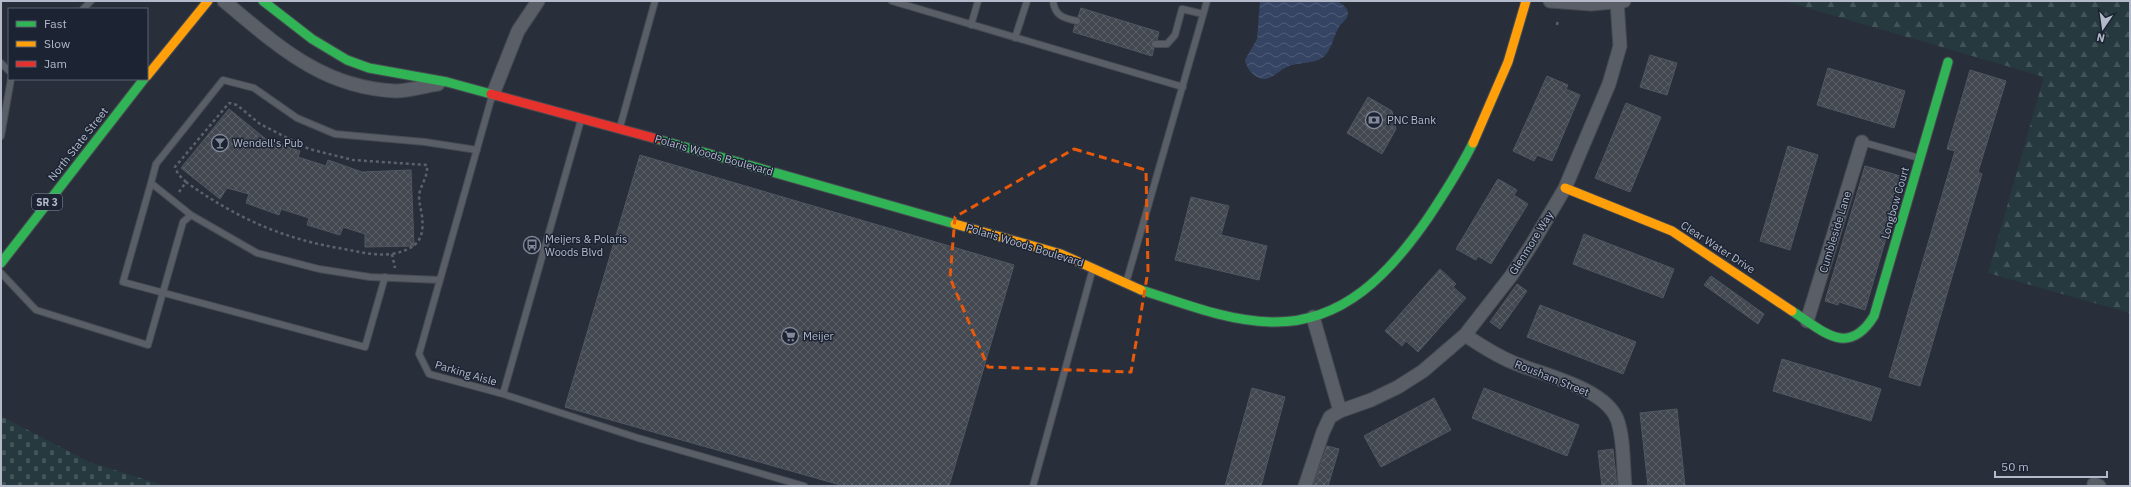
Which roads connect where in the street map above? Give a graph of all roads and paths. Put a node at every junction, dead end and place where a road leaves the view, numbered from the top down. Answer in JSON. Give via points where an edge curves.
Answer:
{"nodes":[{"id":1,"x":208,"y":1,"type":"edge"},
{"id":2,"x":224,"y":1,"type":"edge"},
{"id":3,"x":263,"y":1,"type":"edge"},
{"id":4,"x":538,"y":1,"type":"edge"},
{"id":5,"x":655,"y":1,"type":"edge"},
{"id":6,"x":892,"y":1,"type":"edge"},
{"id":7,"x":978,"y":1,"type":"edge"},
{"id":8,"x":1026,"y":1,"type":"edge"},
{"id":9,"x":1053,"y":1,"type":"edge"},
{"id":10,"x":1207,"y":1,"type":"edge"},
{"id":11,"x":1526,"y":1,"type":"edge"},
{"id":12,"x":1550,"y":1,"type":"edge"},
{"id":13,"x":1621,"y":2,"type":"edge"},
{"id":14,"x":1204,"y":14,"type":"junction"},
{"id":15,"x":1558,"y":19,"type":"dead end"},
{"id":16,"x":1077,"y":21,"type":"dead end"},
{"id":17,"x":971,"y":25,"type":"junction"},
{"id":18,"x":1557,"y":25,"type":"dead end"},
{"id":19,"x":1015,"y":38,"type":"junction"},
{"id":20,"x":1155,"y":44,"type":"dead end"},
{"id":21,"x":1948,"y":62,"type":"dead end"},
{"id":22,"x":148,"y":75,"type":"edge"},
{"id":23,"x":11,"y":80,"type":"edge"},
{"id":24,"x":143,"y":80,"type":"edge"},
{"id":25,"x":447,"y":82,"type":"junction"},
{"id":26,"x":1183,"y":87,"type":"junction"},
{"id":27,"x":493,"y":94,"type":"junction"},
{"id":28,"x":582,"y":118,"type":"junction"},
{"id":29,"x":619,"y":128,"type":"junction"},
{"id":30,"x":1,"y":136,"type":"edge"},
{"id":31,"x":1862,"y":142,"type":"joint"},
{"id":32,"x":477,"y":150,"type":"junction"},
{"id":33,"x":1920,"y":159,"type":"junction"},
{"id":34,"x":186,"y":182,"type":"junction"},
{"id":35,"x":151,"y":183,"type":"junction"},
{"id":36,"x":1565,"y":188,"type":"junction"},
{"id":37,"x":172,"y":200,"type":"junction"},
{"id":38,"x":191,"y":215,"type":"junction"},
{"id":39,"x":392,"y":254,"type":"junction"},
{"id":40,"x":1,"y":263,"type":"edge"},
{"id":41,"x":1094,"y":267,"type":"junction"},
{"id":42,"x":1,"y":273,"type":"edge"},
{"id":43,"x":385,"y":277,"type":"junction"},
{"id":44,"x":397,"y":278,"type":"junction"},
{"id":45,"x":440,"y":280,"type":"junction"},
{"id":46,"x":1126,"y":285,"type":"junction"},
{"id":47,"x":163,"y":294,"type":"junction"},
{"id":48,"x":1313,"y":317,"type":"junction"},
{"id":49,"x":1807,"y":321,"type":"junction"},
{"id":50,"x":1465,"y":335,"type":"junction"},
{"id":51,"x":1849,"y":340,"type":"joint"},
{"id":52,"x":503,"y":394,"type":"junction"},
{"id":53,"x":1340,"y":411,"type":"junction"},
{"id":54,"x":804,"y":486,"type":"edge"},
{"id":55,"x":1033,"y":486,"type":"edge"},
{"id":56,"x":1305,"y":486,"type":"edge"},
{"id":57,"x":1625,"y":486,"type":"edge"}],
"edges":[{"from":1,"to":22,"type":"street"},
{"from":2,"to":25,"type":"street","name":"Polaris Woods Boulevard","via":[[291,56],[323,74],[359,87],[397,91]]},
{"from":3,"to":25,"type":"street","name":"Polaris Woods Boulevard","via":[[312,39],[347,60],[370,68]]},
{"from":4,"to":27,"type":"street","via":[[518,31]]},
{"from":5,"to":29,"type":"lane"},
{"from":6,"to":17,"type":"lane"},
{"from":7,"to":17,"type":"lane"},
{"from":8,"to":19,"type":"lane"},
{"from":9,"to":16,"type":"lane","via":[[1054,10],[1061,18]]},
{"from":10,"to":14,"type":"lane"},
{"from":11,"to":48,"type":"street","name":"Polaris Woods Boulevard","via":[[1516,43],[1500,86],[1461,168],[1437,206],[1381,277],[1363,293],[1342,306]]},
{"from":12,"to":13,"type":"street","via":[[1591,4]]},
{"from":13,"to":36,"type":"street","name":"Glenmore Way","via":[[1620,46],[1609,84]]},
{"from":14,"to":20,"type":"lane","via":[[1182,9],[1175,35],[1167,44]]},
{"from":14,"to":26,"type":"lane"},
{"from":15,"to":18,"type":"path"},
{"from":17,"to":19,"type":"lane"},
{"from":19,"to":26,"type":"lane"},
{"from":21,"to":33,"type":"street","name":"Longbow Court"},
{"from":23,"to":30,"type":"lane"},
{"from":24,"to":40,"type":"street","name":"North State Street","number":"SR 3"},
{"from":25,"to":27,"type":"street","name":"Polaris Woods Boulevard"},
{"from":26,"to":46,"type":"lane"},
{"from":27,"to":28,"type":"street","name":"Polaris Woods Boulevard"},
{"from":27,"to":32,"type":"lane","name":"Parking Aisle"},
{"from":28,"to":29,"type":"street","name":"Polaris Woods Boulevard"},
{"from":28,"to":52,"type":"lane","name":"Parking Aisle"},
{"from":29,"to":41,"type":"street","name":"Polaris Woods Boulevard","via":[[1061,254]]},
{"from":31,"to":33,"type":"lane"},
{"from":31,"to":49,"type":"street","name":"Cumbleside Lane"},
{"from":32,"to":35,"type":"lane","via":[[425,142],[335,134],[297,118],[254,88],[223,80],[156,164]]},
{"from":32,"to":45,"type":"lane","name":"Parking Aisle"},
{"from":33,"to":51,"type":"street","name":"Longbow Court","via":[[1874,316],[1867,329]]},
{"from":34,"to":37,"type":"path"},
{"from":34,"to":39,"type":"path","via":[[230,212],[291,238],[368,254]]},
{"from":34,"to":39,"type":"path","via":[[175,167],[229,103],[237,105],[265,127],[309,149],[331,156],[427,166],[426,180],[419,196],[422,223],[419,240],[408,250]]},
{"from":35,"to":37,"type":"lane"},
{"from":35,"to":47,"type":"lane","via":[[123,282]]},
{"from":36,"to":49,"type":"street","name":"Clear Water Drive","via":[[1672,231]]},
{"from":36,"to":50,"type":"street","name":"Glenmore Way","via":[[1511,276]]},
{"from":37,"to":38,"type":"lane"},
{"from":38,"to":43,"type":"lane","via":[[257,253],[319,269]]},
{"from":38,"to":47,"type":"lane","via":[[183,222]]},
{"from":39,"to":44,"type":"path"},
{"from":41,"to":46,"type":"street","name":"Polaris Woods Boulevard"},
{"from":41,"to":55,"type":"lane"},
{"from":42,"to":47,"type":"lane","via":[[36,310],[148,345]]},
{"from":43,"to":44,"type":"lane"},
{"from":43,"to":47,"type":"lane","via":[[365,347]]},
{"from":44,"to":45,"type":"lane"},
{"from":45,"to":52,"type":"lane","name":"Parking Aisle","via":[[419,354],[428,374]]},
{"from":46,"to":48,"type":"street","name":"Polaris Woods Boulevard","via":[[1248,320],[1272,322]]},
{"from":48,"to":53,"type":"street"},
{"from":49,"to":51,"type":"street","name":"Clear Water Drive","via":[[1832,336]]},
{"from":50,"to":53,"type":"street","name":"Glenmore Way","via":[[1398,387],[1372,400]]},
{"from":50,"to":57,"type":"street","name":"Rousham Street","via":[[1487,350],[1587,391],[1602,400],[1618,421]]},
{"from":52,"to":54,"type":"lane","via":[[638,438]]},
{"from":53,"to":56,"type":"street","name":"Glenmore Way","via":[[1326,422]]}]}
